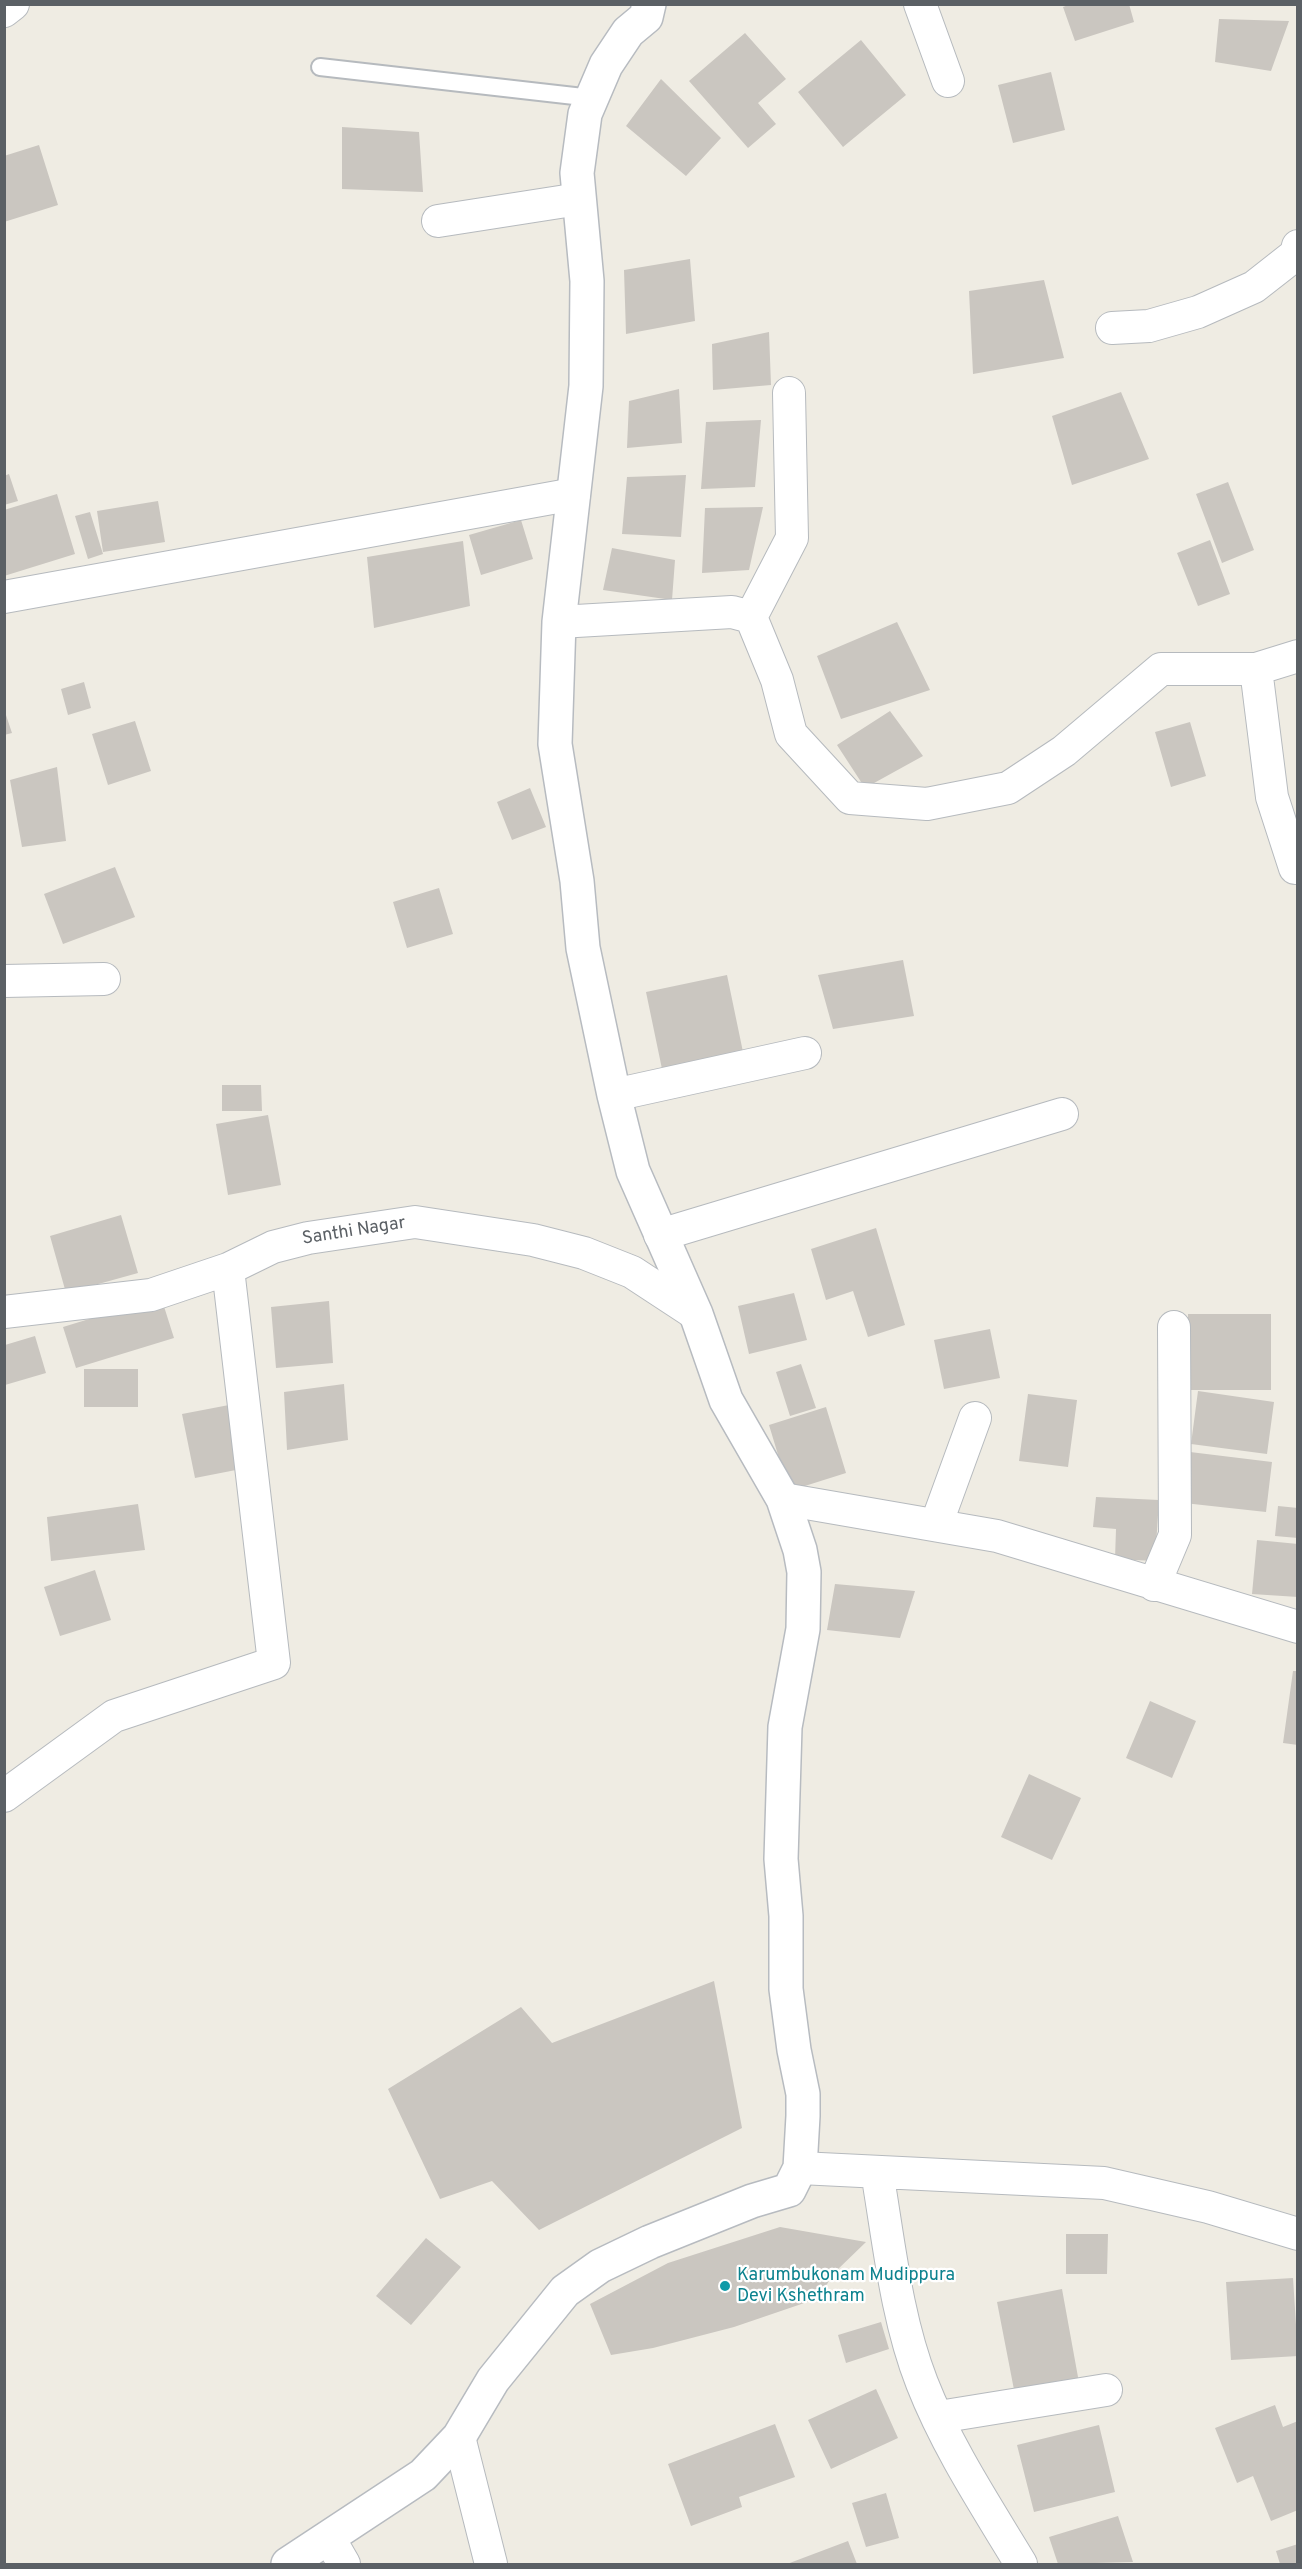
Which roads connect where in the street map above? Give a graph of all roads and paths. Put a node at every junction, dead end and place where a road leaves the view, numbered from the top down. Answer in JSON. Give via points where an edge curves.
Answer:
{"nodes":[{"id":1,"x":13,"y":4,"type":"edge"},
{"id":2,"x":650,"y":4,"type":"edge"},
{"id":3,"x":920,"y":4,"type":"edge"},
{"id":4,"x":4,"y":11,"type":"edge"},
{"id":5,"x":320,"y":67,"type":"dead end"},
{"id":6,"x":948,"y":81,"type":"dead end"},
{"id":7,"x":592,"y":98,"type":"junction"},
{"id":8,"x":579,"y":199,"type":"junction"},
{"id":9,"x":438,"y":221,"type":"dead end"},
{"id":10,"x":1298,"y":246,"type":"edge"},
{"id":11,"x":1112,"y":328,"type":"dead end"},
{"id":12,"x":789,"y":393,"type":"dead end"},
{"id":13,"x":574,"y":495,"type":"junction"},
{"id":14,"x":4,"y":597,"type":"edge"},
{"id":15,"x":751,"y":617,"type":"junction"},
{"id":16,"x":559,"y":622,"type":"junction"},
{"id":17,"x":1298,"y":656,"type":"edge"},
{"id":18,"x":1256,"y":669,"type":"junction"},
{"id":19,"x":1298,"y":868,"type":"edge"},
{"id":20,"x":104,"y":979,"type":"dead end"},
{"id":21,"x":4,"y":981,"type":"edge"},
{"id":22,"x":805,"y":1053,"type":"dead end"},
{"id":23,"x":614,"y":1095,"type":"junction"},
{"id":24,"x":1062,"y":1114,"type":"dead end"},
{"id":25,"x":660,"y":1235,"type":"junction"},
{"id":26,"x":228,"y":1269,"type":"junction"},
{"id":27,"x":4,"y":1312,"type":"edge"},
{"id":28,"x":696,"y":1314,"type":"junction"},
{"id":29,"x":1174,"y":1327,"type":"dead end"},
{"id":30,"x":975,"y":1418,"type":"dead end"},
{"id":31,"x":783,"y":1499,"type":"junction"},
{"id":32,"x":936,"y":1525,"type":"junction"},
{"id":33,"x":1154,"y":1585,"type":"junction"},
{"id":34,"x":1298,"y":1627,"type":"edge"},
{"id":35,"x":4,"y":1796,"type":"edge"},
{"id":36,"x":800,"y":2169,"type":"junction"},
{"id":37,"x":877,"y":2172,"type":"junction"},
{"id":38,"x":1298,"y":2234,"type":"edge"},
{"id":39,"x":1106,"y":2390,"type":"dead end"},
{"id":40,"x":939,"y":2417,"type":"junction"},
{"id":41,"x":459,"y":2437,"type":"junction"},
{"id":42,"x":337,"y":2551,"type":"edge"},
{"id":43,"x":288,"y":2565,"type":"edge"},
{"id":44,"x":491,"y":2565,"type":"edge"},
{"id":45,"x":1020,"y":2565,"type":"edge"}],
"edges":[{"from":1,"to":4,"type":"street"},
{"from":2,"to":7,"type":"street","via":[[646,17],[628,32],[606,65]]},
{"from":3,"to":6,"type":"street"},
{"from":5,"to":7,"type":"lane"},
{"from":7,"to":8,"type":"street","via":[[585,114],[577,174]]},
{"from":8,"to":9,"type":"street"},
{"from":8,"to":13,"type":"street","via":[[587,281],[586,386]]},
{"from":10,"to":11,"type":"street","via":[[1296,254],[1254,287],[1207,308],[1149,326]]},
{"from":12,"to":15,"type":"street","via":[[792,538]]},
{"from":13,"to":14,"type":"street"},
{"from":13,"to":16,"type":"street"},
{"from":15,"to":16,"type":"street","via":[[732,612]]},
{"from":15,"to":18,"type":"street","via":[[777,680],[791,734],[850,798],[927,804],[1008,788],[1064,751],[1161,669]]},
{"from":16,"to":23,"type":"street","via":[[555,744],[577,881],[583,948]]},
{"from":17,"to":18,"type":"street"},
{"from":18,"to":19,"type":"street","via":[[1272,797]]},
{"from":20,"to":21,"type":"street"},
{"from":22,"to":23,"type":"street"},
{"from":23,"to":25,"type":"street","via":[[633,1171]]},
{"from":24,"to":25,"type":"street"},
{"from":25,"to":28,"type":"street"},
{"from":26,"to":27,"type":"street","name":"Santhi Nagar","via":[[151,1295]]},
{"from":26,"to":28,"type":"street","name":"Santhi Nagar","via":[[273,1247],[308,1238],[415,1222],[533,1240],[584,1253],[632,1272]]},
{"from":26,"to":35,"type":"street","via":[[274,1663],[114,1716]]},
{"from":28,"to":31,"type":"street","via":[[726,1400]]},
{"from":29,"to":33,"type":"street","via":[[1175,1535]]},
{"from":30,"to":32,"type":"street"},
{"from":31,"to":32,"type":"street"},
{"from":31,"to":36,"type":"street","via":[[804,1572],[803,1629],[785,1727],[781,1859],[786,1989],[803,2094]]},
{"from":32,"to":33,"type":"street","via":[[997,1536]]},
{"from":33,"to":34,"type":"street"},
{"from":36,"to":37,"type":"street"},
{"from":36,"to":41,"type":"street","via":[[789,2190],[650,2242],[600,2266],[565,2291],[493,2380]]},
{"from":37,"to":38,"type":"street","via":[[1104,2182],[1208,2206]]},
{"from":37,"to":40,"type":"street","via":[[904,2321],[922,2383]]},
{"from":39,"to":40,"type":"street"},
{"from":40,"to":45,"type":"street"},
{"from":41,"to":42,"type":"street","via":[[423,2475]]},
{"from":41,"to":44,"type":"street"},
{"from":42,"to":43,"type":"street"}]}
